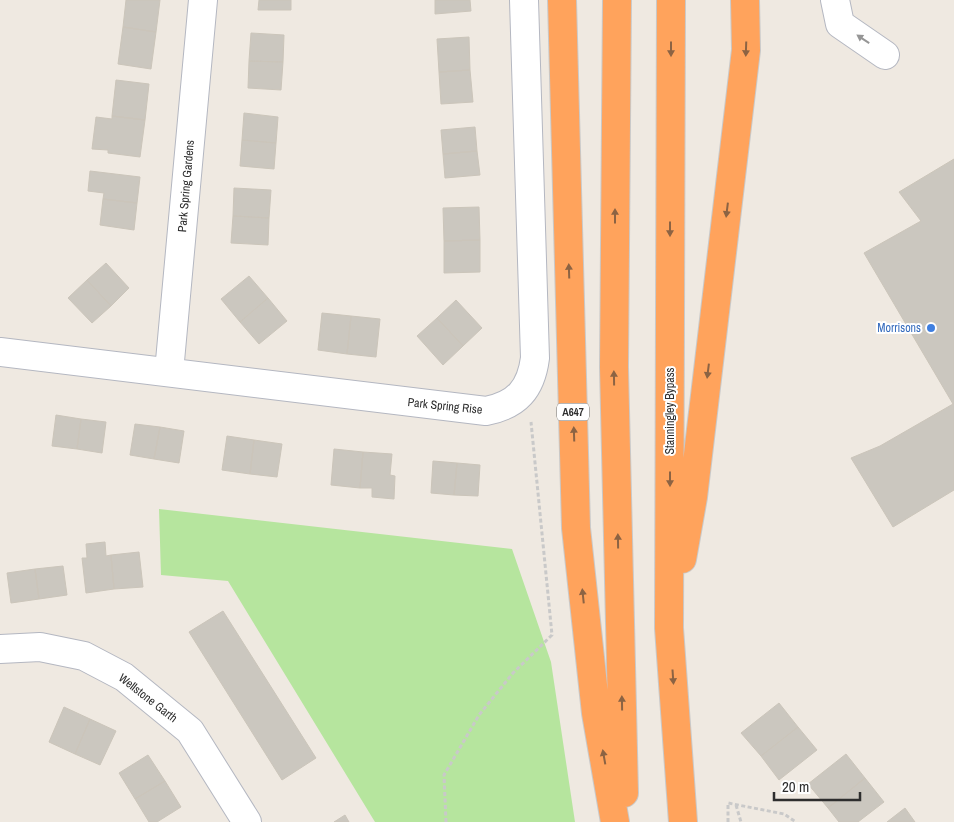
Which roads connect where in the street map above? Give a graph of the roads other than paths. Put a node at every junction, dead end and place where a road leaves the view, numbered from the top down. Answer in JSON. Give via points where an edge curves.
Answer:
{"nodes":[{"id":1,"x":202,"y":0,"type":"edge"},
{"id":2,"x":524,"y":0,"type":"edge"},
{"id":3,"x":562,"y":0,"type":"edge"},
{"id":4,"x":617,"y":0,"type":"edge"},
{"id":5,"x":671,"y":0,"type":"edge"},
{"id":6,"x":745,"y":0,"type":"edge"},
{"id":7,"x":838,"y":8,"type":"edge"},
{"id":8,"x":885,"y":55,"type":"dead end"},
{"id":9,"x":0,"y":352,"type":"edge"},
{"id":10,"x":169,"y":372,"type":"junction"},
{"id":11,"x":669,"y":628,"type":"junction"},
{"id":12,"x":0,"y":649,"type":"edge"},
{"id":13,"x":247,"y":822,"type":"edge"},
{"id":14,"x":615,"y":822,"type":"edge"},
{"id":15,"x":624,"y":822,"type":"edge"},
{"id":16,"x":683,"y":822,"type":"edge"}],
"edges":[{"from":1,"to":10,"type":"street","name":"Park Spring Gardens"},
{"from":2,"to":10,"type":"street","name":"Park Spring Rise","via":[[535,358],[527,387],[518,398],[500,409],[486,412]]},
{"from":14,"to":3,"type":"highway","number":"A647","one_way":true,"via":[[596,713],[576,528]]},
{"from":15,"to":4,"type":"highway","one_way":true,"via":[[614,367]]},
{"from":5,"to":11,"type":"highway","name":"Stanningley Bypass","one_way":true},
{"from":6,"to":11,"type":"highway","one_way":true,"via":[[746,50],[693,497]]},
{"from":8,"to":7,"type":"street","one_way":true},
{"from":9,"to":10,"type":"street","name":"Park Spring Rise"},
{"from":11,"to":16,"type":"highway","name":"Stanningley Bypass","one_way":true},
{"from":12,"to":13,"type":"street","name":"Wellstone Garth","via":[[40,647],[84,656],[124,677],[190,731]]}]}
